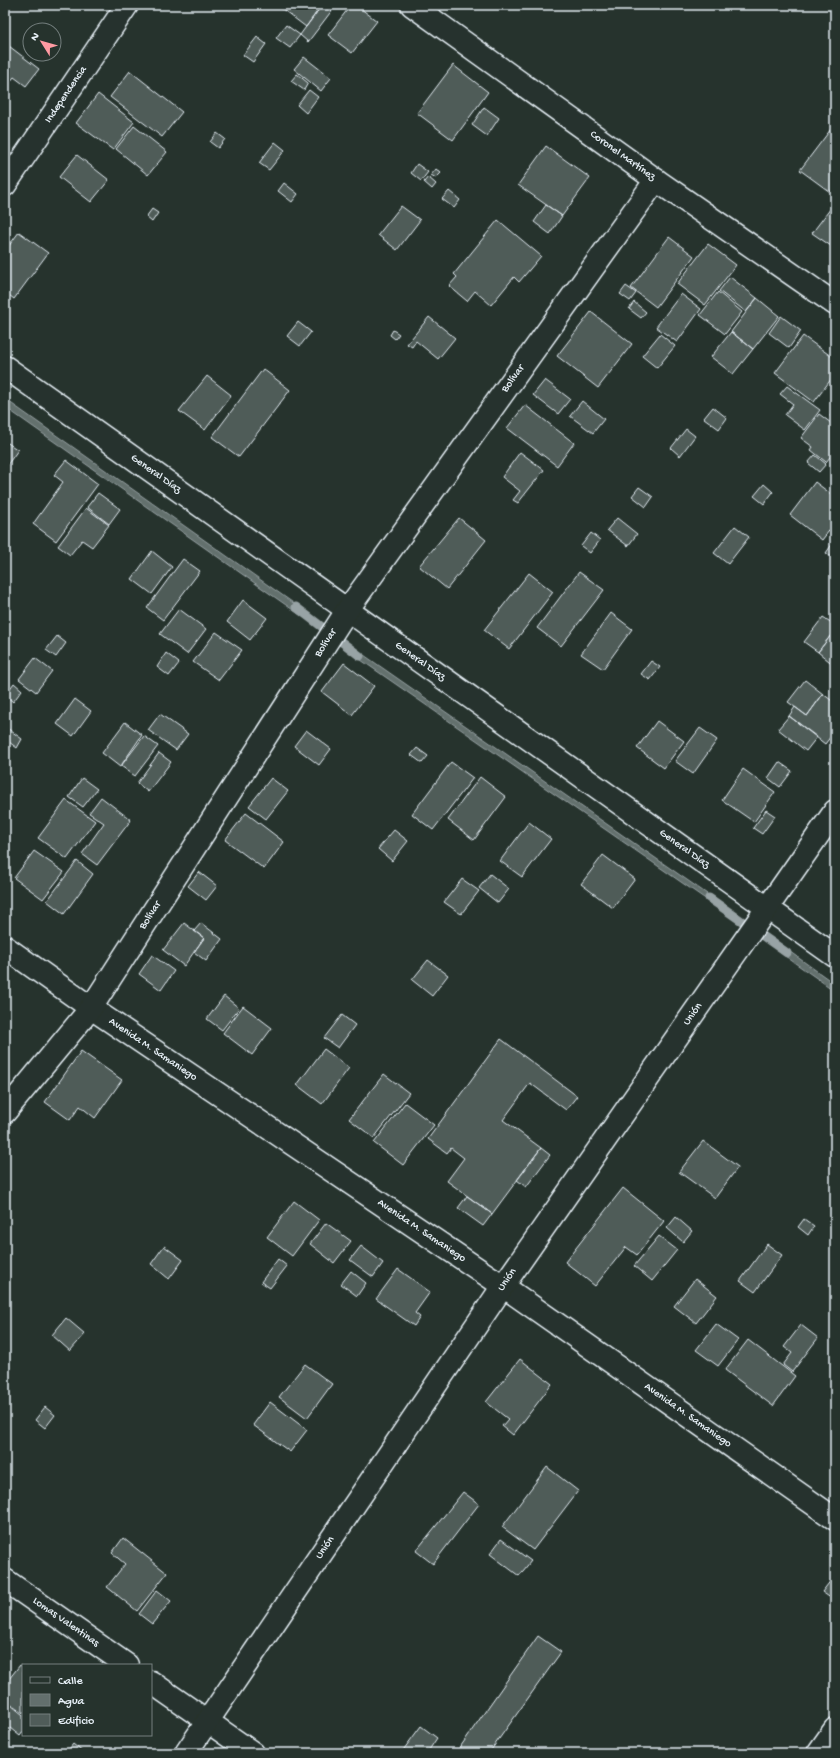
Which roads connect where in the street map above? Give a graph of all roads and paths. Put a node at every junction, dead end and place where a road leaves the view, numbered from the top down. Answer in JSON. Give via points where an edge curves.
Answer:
{"nodes":[{"id":1,"x":127,"y":5,"type":"edge"},
{"id":2,"x":412,"y":5,"type":"edge"},
{"id":3,"x":656,"y":180,"type":"junction"},
{"id":4,"x":5,"y":185,"type":"edge"},
{"id":5,"x":835,"y":304,"type":"edge"},
{"id":6,"x":5,"y":367,"type":"edge"},
{"id":7,"x":348,"y":609,"type":"junction"},
{"id":8,"x":835,"y":811,"type":"edge"},
{"id":9,"x":758,"y":923,"type":"junction"},
{"id":10,"x":5,"y":947,"type":"edge"},
{"id":11,"x":835,"y":956,"type":"edge"},
{"id":12,"x":91,"y":1008,"type":"junction"},
{"id":13,"x":5,"y":1112,"type":"edge"},
{"id":14,"x":503,"y":1286,"type":"junction"},
{"id":15,"x":835,"y":1519,"type":"edge"},
{"id":16,"x":5,"y":1580,"type":"edge"},
{"id":17,"x":126,"y":1664,"type":"edge"},
{"id":18,"x":152,"y":1683,"type":"edge"},
{"id":19,"x":208,"y":1721,"type":"junction"},
{"id":20,"x":835,"y":1729,"type":"edge"},
{"id":21,"x":186,"y":1753,"type":"edge"},
{"id":22,"x":253,"y":1753,"type":"edge"},
{"id":23,"x":818,"y":1753,"type":"edge"}],
"edges":[{"from":1,"to":4,"type":"street","name":"Independencia"},
{"from":2,"to":3,"type":"street","name":"Coronel Martínez"},
{"from":3,"to":5,"type":"street","name":"Coronel Martínez"},
{"from":3,"to":7,"type":"street","name":"Bolívar"},
{"from":6,"to":7,"type":"street","name":"General Díaz"},
{"from":7,"to":9,"type":"street","name":"General Díaz"},
{"from":7,"to":12,"type":"street","name":"Bolívar"},
{"from":8,"to":9,"type":"street","name":"Unión"},
{"from":9,"to":11,"type":"street","name":"General Díaz"},
{"from":9,"to":14,"type":"street","name":"Unión"},
{"from":10,"to":12,"type":"street","name":"Avenida M. Samaniego"},
{"from":12,"to":13,"type":"street","name":"Bolívar"},
{"from":12,"to":14,"type":"street","name":"Avenida M. Samaniego"},
{"from":14,"to":15,"type":"street","name":"Avenida M. Samaniego"},
{"from":14,"to":19,"type":"street","name":"Unión"},
{"from":16,"to":17,"type":"street","name":"Lomas Valentinas"},
{"from":18,"to":19,"type":"street"},
{"from":19,"to":21,"type":"street","name":"Unión"},
{"from":19,"to":22,"type":"street"},
{"from":20,"to":23,"type":"street"}]}
